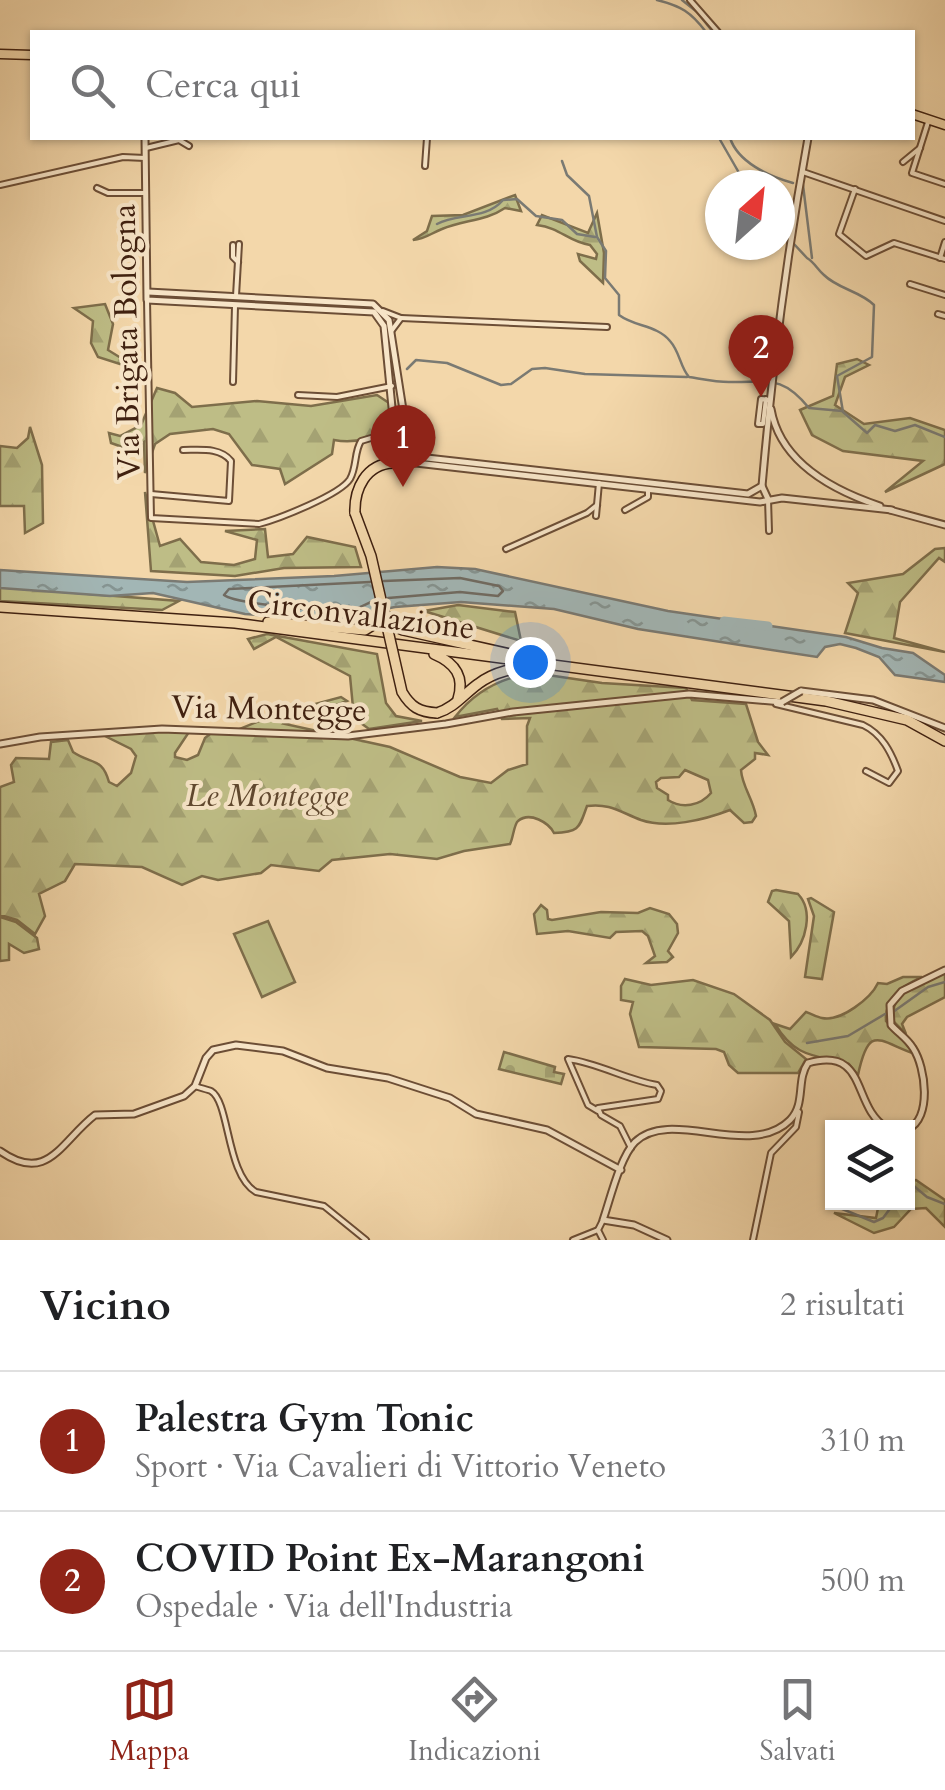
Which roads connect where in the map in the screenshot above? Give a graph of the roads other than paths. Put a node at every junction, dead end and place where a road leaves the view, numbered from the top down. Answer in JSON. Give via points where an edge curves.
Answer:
{"nodes":[{"id":1,"x":690,"y":0,"type":"edge"},
{"id":2,"x":716,"y":30,"type":"edge"},
{"id":3,"x":0,"y":54,"type":"edge"},
{"id":4,"x":30,"y":54,"type":"edge"},
{"id":5,"x":915,"y":115,"type":"edge"},
{"id":6,"x":929,"y":119,"type":"junction"},
{"id":7,"x":945,"y":125,"type":"edge"},
{"id":8,"x":145,"y":140,"type":"edge"},
{"id":9,"x":179,"y":140,"type":"joint"},
{"id":10,"x":426,"y":140,"type":"edge"},
{"id":11,"x":808,"y":140,"type":"edge"},
{"id":12,"x":188,"y":146,"type":"dead end"},
{"id":13,"x":920,"y":148,"type":"junction"},
{"id":14,"x":145,"y":149,"type":"junction"},
{"id":15,"x":145,"y":158,"type":"junction"},
{"id":16,"x":903,"y":162,"type":"dead end"},
{"id":17,"x":425,"y":166,"type":"dead end"},
{"id":18,"x":802,"y":172,"type":"junction"},
{"id":19,"x":945,"y":184,"type":"edge"},
{"id":20,"x":0,"y":185,"type":"edge"},
{"id":21,"x":96,"y":188,"type":"dead end"},
{"id":22,"x":855,"y":190,"type":"junction"},
{"id":23,"x":146,"y":192,"type":"junction"},
{"id":24,"x":945,"y":220,"type":"edge"},
{"id":25,"x":945,"y":242,"type":"edge"},
{"id":26,"x":236,"y":244,"type":"dead end"},
{"id":27,"x":943,"y":259,"type":"edge"},
{"id":28,"x":910,"y":284,"type":"dead end"},
{"id":29,"x":147,"y":292,"type":"junction"},
{"id":30,"x":945,"y":296,"type":"edge"},
{"id":31,"x":147,"y":300,"type":"junction"},
{"id":32,"x":236,"y":300,"type":"junction"},
{"id":33,"x":383,"y":311,"type":"junction"},
{"id":34,"x":401,"y":318,"type":"junction"},
{"id":35,"x":607,"y":327,"type":"dead end"},
{"id":36,"x":392,"y":330,"type":"junction"},
{"id":37,"x":233,"y":382,"type":"dead end"},
{"id":38,"x":392,"y":386,"type":"junction"},
{"id":39,"x":298,"y":394,"type":"dead end"},
{"id":40,"x":770,"y":425,"type":"junction"},
{"id":41,"x":378,"y":440,"type":"junction"},
{"id":42,"x":393,"y":440,"type":"junction"},
{"id":43,"x":408,"y":442,"type":"junction"},
{"id":44,"x":412,"y":449,"type":"junction"},
{"id":45,"x":184,"y":450,"type":"dead end"},
{"id":46,"x":386,"y":452,"type":"junction"},
{"id":47,"x":407,"y":462,"type":"junction"},
{"id":48,"x":392,"y":463,"type":"junction"},
{"id":49,"x":378,"y":467,"type":"junction"},
{"id":50,"x":598,"y":483,"type":"junction"},
{"id":51,"x":762,"y":486,"type":"junction"},
{"id":52,"x":648,"y":489,"type":"junction"},
{"id":53,"x":840,"y":490,"type":"junction"},
{"id":54,"x":151,"y":494,"type":"junction"},
{"id":55,"x":768,"y":498,"type":"junction"},
{"id":56,"x":838,"y":504,"type":"junction"},
{"id":57,"x":597,"y":505,"type":"junction"},
{"id":58,"x":625,"y":510,"type":"dead end"},
{"id":59,"x":892,"y":510,"type":"junction"},
{"id":60,"x":596,"y":516,"type":"dead end"},
{"id":61,"x":945,"y":525,"type":"edge"},
{"id":62,"x":769,"y":532,"type":"dead end"},
{"id":63,"x":506,"y":549,"type":"dead end"},
{"id":64,"x":0,"y":606,"type":"edge"},
{"id":65,"x":382,"y":608,"type":"junction"},
{"id":66,"x":235,"y":623,"type":"junction"},
{"id":67,"x":418,"y":648,"type":"junction"},
{"id":68,"x":546,"y":663,"type":"junction"},
{"id":69,"x":562,"y":665,"type":"junction"},
{"id":70,"x":457,"y":703,"type":"junction"},
{"id":71,"x":779,"y":703,"type":"junction"},
{"id":72,"x":945,"y":728,"type":"edge"},
{"id":73,"x":945,"y":740,"type":"edge"},
{"id":74,"x":0,"y":744,"type":"edge"},
{"id":75,"x":866,"y":771,"type":"dead end"},
{"id":76,"x":945,"y":970,"type":"edge"},
{"id":77,"x":196,"y":1086,"type":"junction"},
{"id":78,"x":598,"y":1111,"type":"junction"},
{"id":79,"x":796,"y":1111,"type":"junction"},
{"id":80,"x":875,"y":1120,"type":"edge"},
{"id":81,"x":915,"y":1123,"type":"edge"},
{"id":82,"x":631,"y":1148,"type":"junction"},
{"id":83,"x":0,"y":1151,"type":"edge"},
{"id":84,"x":620,"y":1170,"type":"junction"},
{"id":85,"x":603,"y":1220,"type":"junction"},
{"id":86,"x":598,"y":1230,"type":"junction"},
{"id":87,"x":366,"y":1240,"type":"edge"},
{"id":88,"x":573,"y":1240,"type":"edge"},
{"id":89,"x":603,"y":1240,"type":"edge"},
{"id":90,"x":666,"y":1240,"type":"edge"},
{"id":91,"x":753,"y":1240,"type":"edge"}],
"edges":[{"from":1,"to":2,"type":"street"},
{"from":3,"to":4,"type":"main road"},
{"from":5,"to":6,"type":"main road"},
{"from":6,"to":7,"type":"main road"},
{"from":6,"to":13,"type":"street"},
{"from":8,"to":14,"type":"street","name":"Via Brigata Bologna"},
{"from":9,"to":12,"type":"street"},
{"from":9,"to":14,"type":"street"},
{"from":10,"to":17,"type":"street"},
{"from":11,"to":18,"type":"street"},
{"from":13,"to":16,"type":"street"},
{"from":13,"to":19,"type":"street","via":[[912,174]]},
{"from":14,"to":15,"type":"street","name":"Via Brigata Bologna"},
{"from":15,"to":20,"type":"street"},
{"from":15,"to":23,"type":"street","name":"Via Brigata Bologna"},
{"from":18,"to":22,"type":"street"},
{"from":18,"to":40,"type":"street","via":[[768,400]]},
{"from":21,"to":23,"type":"street"},
{"from":22,"to":24,"type":"street"},
{"from":22,"to":27,"type":"street","via":[[839,234],[866,256],[894,243]]},
{"from":23,"to":29,"type":"street","name":"Via Brigata Bologna"},
{"from":25,"to":27,"type":"street"},
{"from":26,"to":32,"type":"street"},
{"from":28,"to":30,"type":"street"},
{"from":29,"to":31,"type":"street","name":"Via Brigata Bologna"},
{"from":29,"to":32,"type":"street"},
{"from":31,"to":32,"type":"street"},
{"from":31,"to":54,"type":"street","name":"Via Brigata Bologna"},
{"from":32,"to":33,"type":"street","via":[[373,304]]},
{"from":32,"to":37,"type":"street"},
{"from":32,"to":38,"type":"street","via":[[374,312],[384,326]]},
{"from":33,"to":34,"type":"street"},
{"from":33,"to":36,"type":"street"},
{"from":34,"to":35,"type":"street"},
{"from":34,"to":36,"type":"street"},
{"from":36,"to":43,"type":"street"},
{"from":38,"to":39,"type":"street","via":[[337,396]]},
{"from":38,"to":42,"type":"street"},
{"from":40,"to":51,"type":"street"},
{"from":40,"to":53,"type":"street","via":[[794,458]]},
{"from":41,"to":42,"type":"street"},
{"from":41,"to":46,"type":"street"},
{"from":41,"to":54,"type":"street","name":"Via Brigata Bologna","via":[[358,444],[350,480],[338,489],[258,524],[151,518]]},
{"from":42,"to":43,"type":"street"},
{"from":42,"to":46,"type":"street"},
{"from":43,"to":44,"type":"street"},
{"from":44,"to":47,"type":"street"},
{"from":44,"to":51,"type":"street","via":[[427,458],[748,494]]},
{"from":45,"to":54,"type":"street","via":[[228,457],[228,500]]},
{"from":46,"to":48,"type":"street"},
{"from":46,"to":49,"type":"highway"},
{"from":47,"to":48,"type":"street"},
{"from":47,"to":50,"type":"street"},
{"from":48,"to":49,"type":"highway"},
{"from":49,"to":65,"type":"highway","bridge":true,"via":[[357,488],[355,513]]},
{"from":50,"to":52,"type":"street"},
{"from":50,"to":57,"type":"street"},
{"from":51,"to":55,"type":"street"},
{"from":52,"to":55,"type":"street"},
{"from":52,"to":58,"type":"street","via":[[648,497]]},
{"from":53,"to":56,"type":"street","via":[[845,496]]},
{"from":53,"to":59,"type":"street"},
{"from":55,"to":56,"type":"street"},
{"from":55,"to":62,"type":"street"},
{"from":56,"to":59,"type":"street"},
{"from":57,"to":60,"type":"street"},
{"from":57,"to":63,"type":"street"},
{"from":59,"to":61,"type":"street"},
{"from":64,"to":66,"type":"highway","name":"Circonvallazione"},
{"from":65,"to":66,"type":"highway","via":[[378,622],[365,630]]},
{"from":65,"to":68,"type":"highway","via":[[394,626]]},
{"from":65,"to":70,"type":"highway","bridge":true,"via":[[410,705],[437,714]]},
{"from":66,"to":67,"type":"highway","name":"Circonvallazione"},
{"from":67,"to":68,"type":"highway","name":"Circonvallazione"},
{"from":67,"to":70,"type":"highway","via":[[457,668]]},
{"from":68,"to":69,"type":"highway","name":"Circonvallazione"},
{"from":69,"to":70,"type":"highway","via":[[498,673]]},
{"from":69,"to":73,"type":"highway","name":"Circonvallazione","via":[[856,706],[907,720]]},
{"from":71,"to":72,"type":"street","bridge":true,"via":[[801,691],[872,700]]},
{"from":71,"to":74,"type":"street","name":"Via Montegge","via":[[689,694],[348,736],[162,729]]},
{"from":71,"to":75,"type":"street","via":[[869,728],[898,771],[889,783]]},
{"from":76,"to":81,"type":"street","via":[[902,991],[889,1010],[891,1025],[921,1068],[923,1110]]},
{"from":77,"to":83,"type":"street","via":[[143,1112],[95,1115],[54,1156],[29,1164]]},
{"from":77,"to":84,"type":"street","via":[[206,1058],[224,1046],[283,1051],[450,1098],[476,1114],[547,1130]]},
{"from":77,"to":87,"type":"street","via":[[216,1096],[247,1186],[324,1206]]},
{"from":78,"to":78,"type":"street","via":[[658,1099],[660,1091],[568,1059],[588,1104]]},
{"from":78,"to":82,"type":"street","via":[[620,1126]]},
{"from":79,"to":80,"type":"street","via":[[802,1071],[819,1060],[857,1075]]},
{"from":79,"to":82,"type":"street","via":[[772,1131],[751,1136],[662,1132]]},
{"from":79,"to":91,"type":"street","via":[[796,1127],[771,1153]]},
{"from":82,"to":84,"type":"street"},
{"from":84,"to":85,"type":"street"},
{"from":85,"to":86,"type":"street"},
{"from":85,"to":90,"type":"street"},
{"from":86,"to":88,"type":"street"},
{"from":86,"to":89,"type":"street"}]}
